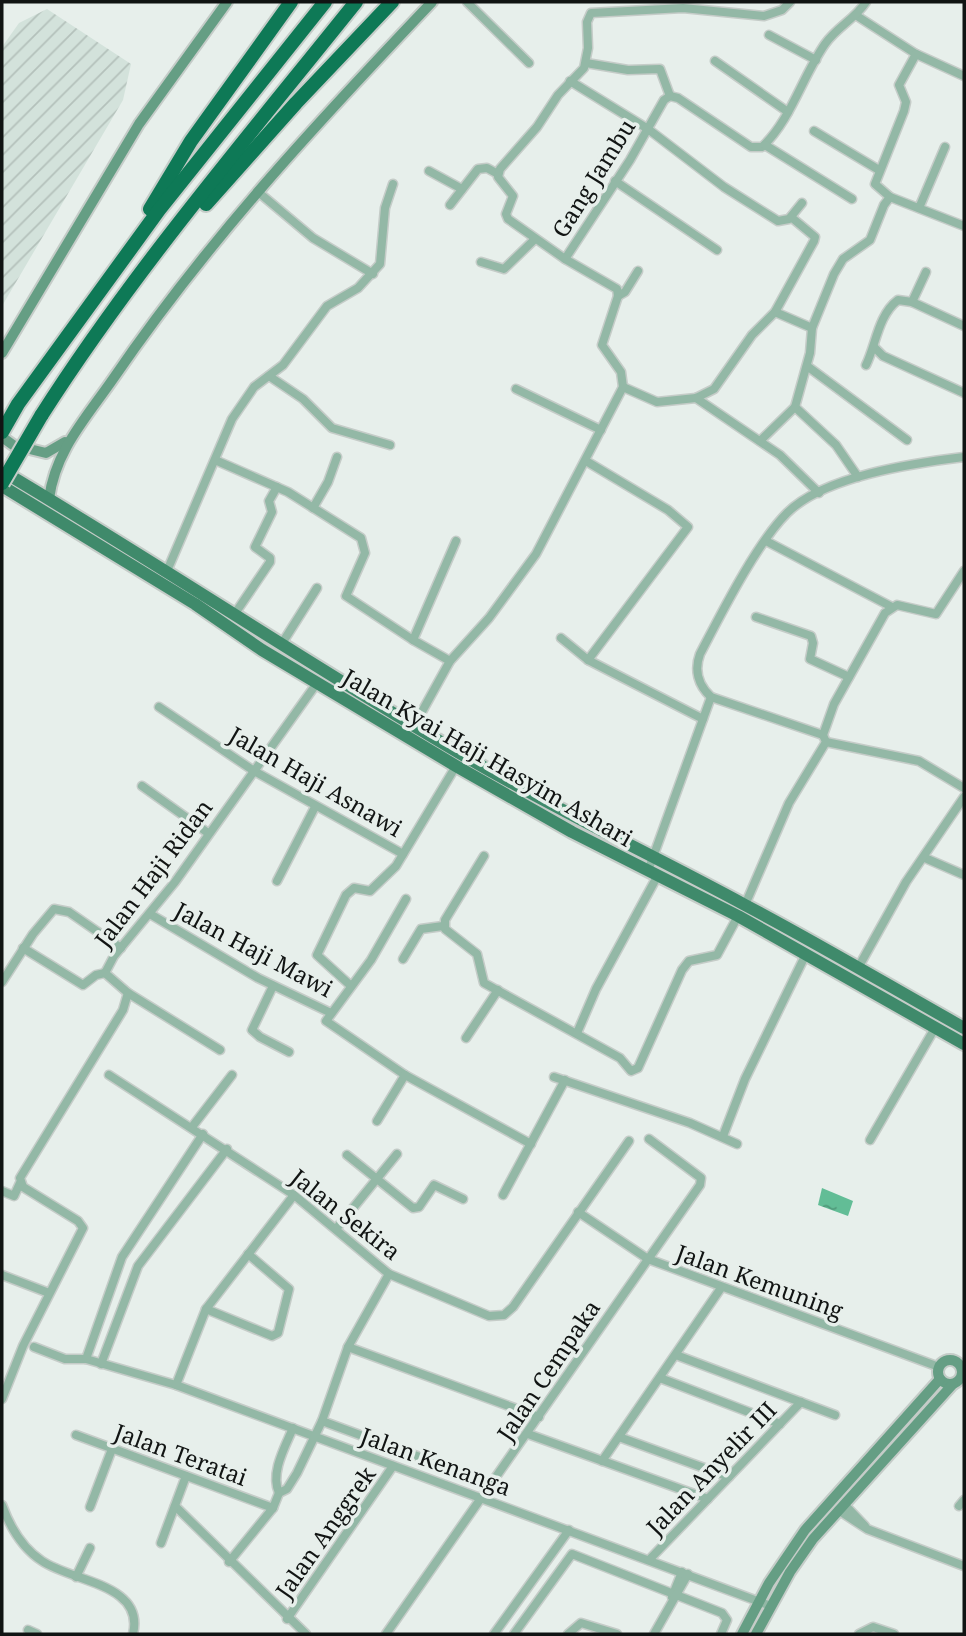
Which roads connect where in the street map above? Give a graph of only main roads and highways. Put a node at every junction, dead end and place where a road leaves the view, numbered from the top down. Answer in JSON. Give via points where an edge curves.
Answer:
{"nodes":[{"id":1,"x":227,"y":2,"type":"edge"},
{"id":2,"x":291,"y":2,"type":"edge"},
{"id":3,"x":325,"y":2,"type":"edge"},
{"id":4,"x":356,"y":2,"type":"edge"},
{"id":5,"x":392,"y":2,"type":"edge"},
{"id":6,"x":432,"y":2,"type":"edge"},
{"id":7,"x":106,"y":282,"type":"junction"},
{"id":8,"x":123,"y":298,"type":"junction"},
{"id":9,"x":2,"y":353,"type":"edge"},
{"id":10,"x":2,"y":435,"type":"edge"},
{"id":11,"x":70,"y":439,"type":"junction"},
{"id":12,"x":2,"y":471,"type":"edge"},
{"id":13,"x":2,"y":484,"type":"edge"},
{"id":14,"x":49,"y":499,"type":"junction"},
{"id":15,"x":742,"y":910,"type":"junction"},
{"id":16,"x":964,"y":1028,"type":"edge"},
{"id":17,"x":964,"y":1044,"type":"edge"},
{"id":18,"x":964,"y":1353,"type":"edge"},
{"id":19,"x":960,"y":1375,"type":"edge"},
{"id":20,"x":940,"y":1379,"type":"junction"},
{"id":21,"x":761,"y":1633,"type":"edge"},
{"id":22,"x":742,"y":1634,"type":"edge"}],
"edges":[{"from":1,"to":9,"type":"main road","via":[[139,124]]},
{"from":2,"to":7,"type":"highway","via":[[191,141]]},
{"from":3,"to":7,"type":"highway"},
{"from":4,"to":8,"type":"highway"},
{"from":5,"to":8,"type":"highway"},
{"from":6,"to":11,"type":"main road","via":[[257,191],[149,326]]},
{"from":7,"to":10,"type":"highway","via":[[18,404]]},
{"from":8,"to":13,"type":"highway","bridge":true,"via":[[85,347]]},
{"from":10,"to":11,"type":"main road","via":[[12,444],[46,453]]},
{"from":11,"to":14,"type":"main road","via":[[54,473]]},
{"from":12,"to":14,"type":"main road","name":"Jalan Kyai Haji Hasyim Ashari"},
{"from":13,"to":15,"type":"main road","name":"Jalan Kyai Haji Hasyim Ashari","via":[[456,765],[653,873]]},
{"from":14,"to":15,"type":"main road","name":"Jalan Kyai Haji Hasyim Ashari","via":[[414,726]]},
{"from":15,"to":16,"type":"main road","name":"Jalan Kyai Haji Hasyim Ashari"},
{"from":15,"to":17,"type":"main road","name":"Jalan Kyai Haji Hasyim Ashari","via":[[806,954]]},
{"from":18,"to":19,"type":"main road"},
{"from":19,"to":20,"type":"main road"},
{"from":19,"to":20,"type":"main road","via":[[946,1361],[939,1367]]},
{"from":19,"to":21,"type":"main road","via":[[801,1555],[771,1605]]},
{"from":20,"to":22,"type":"main road","via":[[816,1516],[791,1549]]}]}
